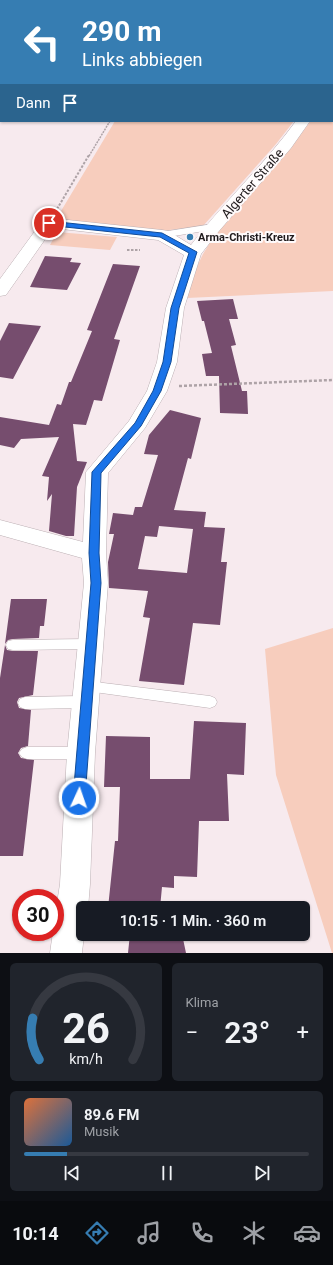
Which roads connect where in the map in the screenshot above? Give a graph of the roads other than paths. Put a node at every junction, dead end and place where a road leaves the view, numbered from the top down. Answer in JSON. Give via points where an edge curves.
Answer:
{"nodes":[{"id":1,"x":302,"y":122,"type":"edge"},
{"id":2,"x":213,"y":227,"type":"junction"},
{"id":3,"x":162,"y":235,"type":"junction"},
{"id":4,"x":193,"y":252,"type":"junction"},
{"id":5,"x":0,"y":291,"type":"edge"},
{"id":6,"x":0,"y":527,"type":"edge"},
{"id":7,"x":94,"y":553,"type":"junction"},
{"id":8,"x":90,"y":644,"type":"junction"},
{"id":9,"x":13,"y":645,"type":"dead end"},
{"id":10,"x":86,"y":694,"type":"junction"},
{"id":11,"x":210,"y":702,"type":"dead end"},
{"id":12,"x":25,"y":703,"type":"dead end"},
{"id":13,"x":27,"y":753,"type":"dead end"},
{"id":14,"x":82,"y":753,"type":"junction"},
{"id":15,"x":66,"y":953,"type":"edge"}],
"edges":[{"from":1,"to":2,"type":"street","name":"Algerter Straße","via":[[286,145]]},
{"from":2,"to":3,"type":"lane"},
{"from":2,"to":4,"type":"street","name":"Algerter Straße"},
{"from":3,"to":4,"type":"street"},
{"from":3,"to":5,"type":"street","via":[[49,223]]},
{"from":4,"to":7,"type":"street","name":"Algerter Straße","via":[[175,308],[167,362],[159,386],[138,424],[96,472]]},
{"from":6,"to":7,"type":"street"},
{"from":7,"to":8,"type":"street","name":"Algerter Straße","via":[[96,583]]},
{"from":8,"to":9,"type":"lane"},
{"from":8,"to":10,"type":"street","name":"Algerter Straße"},
{"from":10,"to":11,"type":"lane"},
{"from":10,"to":12,"type":"lane"},
{"from":10,"to":14,"type":"street","name":"Algerter Straße"},
{"from":13,"to":14,"type":"lane"},
{"from":14,"to":15,"type":"street","name":"Algerter Straße","via":[[74,884]]}]}
